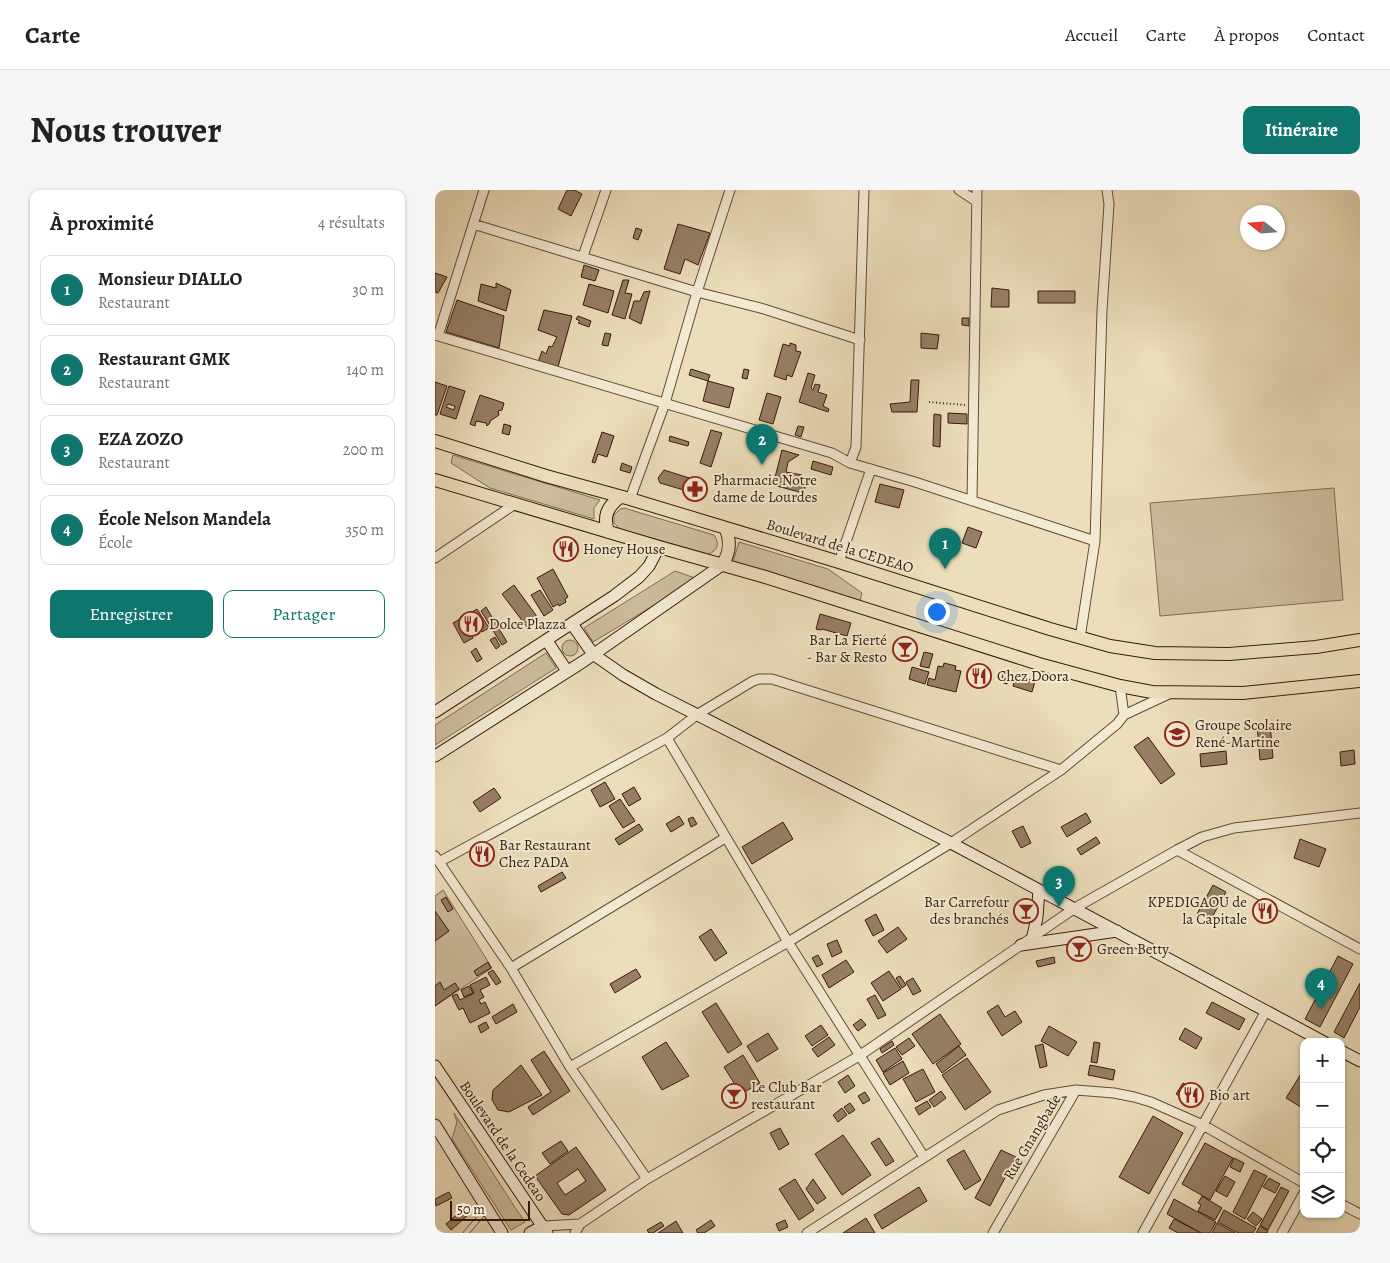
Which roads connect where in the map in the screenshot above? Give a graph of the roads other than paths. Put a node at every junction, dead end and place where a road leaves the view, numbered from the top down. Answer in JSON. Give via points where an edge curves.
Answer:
{"nodes":[{"id":1,"x":484,"y":190,"type":"edge"},
{"id":2,"x":606,"y":190,"type":"edge"},
{"id":3,"x":729,"y":190,"type":"edge"},
{"id":4,"x":864,"y":190,"type":"edge"},
{"id":5,"x":959,"y":190,"type":"edge"},
{"id":6,"x":977,"y":190,"type":"edge"},
{"id":7,"x":1107,"y":190,"type":"edge"},
{"id":8,"x":976,"y":201,"type":"junction"},
{"id":9,"x":473,"y":224,"type":"junction"},
{"id":10,"x":583,"y":256,"type":"junction"},
{"id":11,"x":697,"y":292,"type":"junction"},
{"id":12,"x":436,"y":336,"type":"edge"},
{"id":13,"x":860,"y":340,"type":"junction"},
{"id":14,"x":665,"y":403,"type":"junction"},
{"id":15,"x":435,"y":441,"type":"edge"},
{"id":16,"x":850,"y":463,"type":"junction"},
{"id":17,"x":871,"y":469,"type":"junction"},
{"id":18,"x":435,"y":480,"type":"edge"},
{"id":19,"x":625,"y":498,"type":"junction"},
{"id":20,"x":972,"y":501,"type":"junction"},
{"id":21,"x":515,"y":504,"type":"junction"},
{"id":22,"x":726,"y":529,"type":"junction"},
{"id":23,"x":608,"y":532,"type":"junction"},
{"id":24,"x":1095,"y":541,"type":"junction"},
{"id":25,"x":659,"y":547,"type":"junction"},
{"id":26,"x":435,"y":558,"type":"edge"},
{"id":27,"x":839,"y":562,"type":"junction"},
{"id":28,"x":722,"y":565,"type":"junction"},
{"id":29,"x":572,"y":624,"type":"junction"},
{"id":30,"x":1080,"y":638,"type":"junction"},
{"id":31,"x":1360,"y":640,"type":"edge"},
{"id":32,"x":547,"y":641,"type":"junction"},
{"id":33,"x":593,"y":654,"type":"junction"},
{"id":34,"x":567,"y":671,"type":"junction"},
{"id":35,"x":1360,"y":681,"type":"edge"},
{"id":36,"x":1120,"y":686,"type":"junction"},
{"id":37,"x":1172,"y":693,"type":"junction"},
{"id":38,"x":435,"y":712,"type":"edge"},
{"id":39,"x":699,"y":714,"type":"junction"},
{"id":40,"x":1124,"y":716,"type":"junction"},
{"id":41,"x":667,"y":738,"type":"junction"},
{"id":42,"x":435,"y":756,"type":"edge"},
{"id":43,"x":1061,"y":770,"type":"junction"},
{"id":44,"x":1360,"y":813,"type":"edge"},
{"id":45,"x":725,"y":838,"type":"junction"},
{"id":46,"x":951,"y":843,"type":"junction"},
{"id":47,"x":1177,"y":850,"type":"junction"},
{"id":48,"x":437,"y":859,"type":"edge"},
{"id":49,"x":1039,"y":890,"type":"junction"},
{"id":50,"x":1075,"y":908,"type":"junction"},
{"id":51,"x":1117,"y":931,"type":"junction"},
{"id":52,"x":1033,"y":936,"type":"junction"},
{"id":53,"x":788,"y":942,"type":"junction"},
{"id":54,"x":1021,"y":945,"type":"junction"},
{"id":55,"x":1360,"y":949,"type":"edge"},
{"id":56,"x":511,"y":968,"type":"junction"},
{"id":57,"x":1266,"y":1011,"type":"junction"},
{"id":58,"x":1317,"y":1038,"type":"edge"},
{"id":59,"x":1345,"y":1053,"type":"edge"},
{"id":60,"x":859,"y":1056,"type":"junction"},
{"id":61,"x":1360,"y":1061,"type":"edge"},
{"id":62,"x":435,"y":1066,"type":"edge"},
{"id":63,"x":570,"y":1067,"type":"junction"},
{"id":64,"x":1076,"y":1090,"type":"junction"},
{"id":65,"x":1203,"y":1124,"type":"junction"},
{"id":66,"x":435,"y":1126,"type":"edge"},
{"id":67,"x":924,"y":1157,"type":"junction"},
{"id":68,"x":647,"y":1180,"type":"junction"},
{"id":69,"x":1300,"y":1181,"type":"edge"},
{"id":70,"x":1300,"y":1201,"type":"edge"},
{"id":71,"x":1345,"y":1206,"type":"edge"},
{"id":72,"x":487,"y":1209,"type":"junction"},
{"id":73,"x":1360,"y":1214,"type":"edge"},
{"id":74,"x":580,"y":1224,"type":"junction"},
{"id":75,"x":545,"y":1230,"type":"edge"},
{"id":76,"x":498,"y":1231,"type":"edge"},
{"id":77,"x":466,"y":1233,"type":"edge"},
{"id":78,"x":531,"y":1233,"type":"edge"},
{"id":79,"x":575,"y":1233,"type":"edge"},
{"id":80,"x":807,"y":1233,"type":"edge"},
{"id":81,"x":993,"y":1233,"type":"edge"},
{"id":82,"x":1143,"y":1233,"type":"edge"},
{"id":83,"x":1282,"y":1233,"type":"edge"}],
"edges":[{"from":1,"to":9,"type":"street"},
{"from":2,"to":10,"type":"street"},
{"from":3,"to":11,"type":"street"},
{"from":4,"to":13,"type":"street"},
{"from":5,"to":8,"type":"street"},
{"from":6,"to":8,"type":"street"},
{"from":7,"to":24,"type":"street"},
{"from":8,"to":20,"type":"street"},
{"from":9,"to":10,"type":"street"},
{"from":9,"to":12,"type":"street"},
{"from":10,"to":11,"type":"street"},
{"from":11,"to":13,"type":"street","via":[[764,309]]},
{"from":11,"to":14,"type":"street"},
{"from":12,"to":14,"type":"street"},
{"from":13,"to":16,"type":"street","via":[[856,447]]},
{"from":14,"to":16,"type":"street","via":[[832,453]]},
{"from":14,"to":19,"type":"street"},
{"from":15,"to":19,"type":"main road","name":"Boulevard de la CEDEAO"},
{"from":16,"to":17,"type":"street"},
{"from":17,"to":20,"type":"street"},
{"from":17,"to":27,"type":"street"},
{"from":18,"to":21,"type":"main road"},
{"from":19,"to":22,"type":"main road","name":"Boulevard de la CEDEAO"},
{"from":19,"to":23,"type":"main road","via":[[611,504],[606,512]]},
{"from":20,"to":24,"type":"street"},
{"from":21,"to":23,"type":"main road"},
{"from":21,"to":26,"type":"street"},
{"from":22,"to":27,"type":"main road","name":"Boulevard de la CEDEAO"},
{"from":22,"to":28,"type":"main road","via":[[730,547]]},
{"from":23,"to":25,"type":"main road"},
{"from":24,"to":30,"type":"street"},
{"from":25,"to":28,"type":"main road"},
{"from":25,"to":29,"type":"street","via":[[639,577]]},
{"from":27,"to":30,"type":"main road","name":"Boulevard de la CEDEAO"},
{"from":28,"to":33,"type":"street"},
{"from":28,"to":36,"type":"main road","via":[[1039,664]]},
{"from":29,"to":32,"type":"street"},
{"from":29,"to":33,"type":"street"},
{"from":30,"to":31,"type":"main road","name":"Boulevard de la CEDEAO","via":[[1155,653],[1197,654],[1315,647]]},
{"from":32,"to":34,"type":"street"},
{"from":32,"to":38,"type":"street"},
{"from":33,"to":34,"type":"street"},
{"from":33,"to":39,"type":"street","via":[[656,694]]},
{"from":34,"to":42,"type":"street"},
{"from":35,"to":37,"type":"main road","via":[[1243,693]]},
{"from":36,"to":37,"type":"main road"},
{"from":36,"to":40,"type":"street"},
{"from":37,"to":40,"type":"street"},
{"from":39,"to":41,"type":"street"},
{"from":39,"to":43,"type":"street","via":[[753,681],[772,679]]},
{"from":39,"to":46,"type":"street"},
{"from":40,"to":43,"type":"street"},
{"from":41,"to":45,"type":"street"},
{"from":41,"to":48,"type":"street"},
{"from":43,"to":46,"type":"street"},
{"from":44,"to":47,"type":"street","via":[[1233,828],[1202,837]]},
{"from":45,"to":53,"type":"street"},
{"from":45,"to":56,"type":"street"},
{"from":46,"to":49,"type":"street"},
{"from":46,"to":53,"type":"street"},
{"from":47,"to":50,"type":"street"},
{"from":47,"to":55,"type":"street"},
{"from":48,"to":56,"type":"street"},
{"from":49,"to":50,"type":"street"},
{"from":49,"to":52,"type":"street"},
{"from":50,"to":51,"type":"street"},
{"from":50,"to":52,"type":"street"},
{"from":51,"to":54,"type":"street"},
{"from":51,"to":57,"type":"street"},
{"from":52,"to":54,"type":"street"},
{"from":53,"to":60,"type":"street"},
{"from":53,"to":63,"type":"street"},
{"from":54,"to":60,"type":"street"},
{"from":56,"to":63,"type":"street"},
{"from":57,"to":58,"type":"street"},
{"from":57,"to":65,"type":"street"},
{"from":59,"to":61,"type":"street"},
{"from":60,"to":67,"type":"street"},
{"from":60,"to":68,"type":"street"},
{"from":62,"to":75,"type":"street","name":"Boulevard de la Cedeao"},
{"from":63,"to":68,"type":"street"},
{"from":64,"to":65,"type":"street","name":"Rue Gnangbade","via":[[1134,1097]]},
{"from":64,"to":67,"type":"street","via":[[1044,1095],[998,1110]]},
{"from":64,"to":81,"type":"street","name":"Rue Gnangbade"},
{"from":65,"to":69,"type":"street","name":"Rue Gnangbade"},
{"from":65,"to":82,"type":"street"},
{"from":66,"to":72,"type":"street"},
{"from":67,"to":80,"type":"street"},
{"from":68,"to":74,"type":"street"},
{"from":70,"to":83,"type":"street"},
{"from":71,"to":73,"type":"street"},
{"from":72,"to":76,"type":"street"},
{"from":72,"to":77,"type":"lane"},
{"from":74,"to":75,"type":"street"},
{"from":74,"to":79,"type":"street"},
{"from":75,"to":78,"type":"street"}]}
